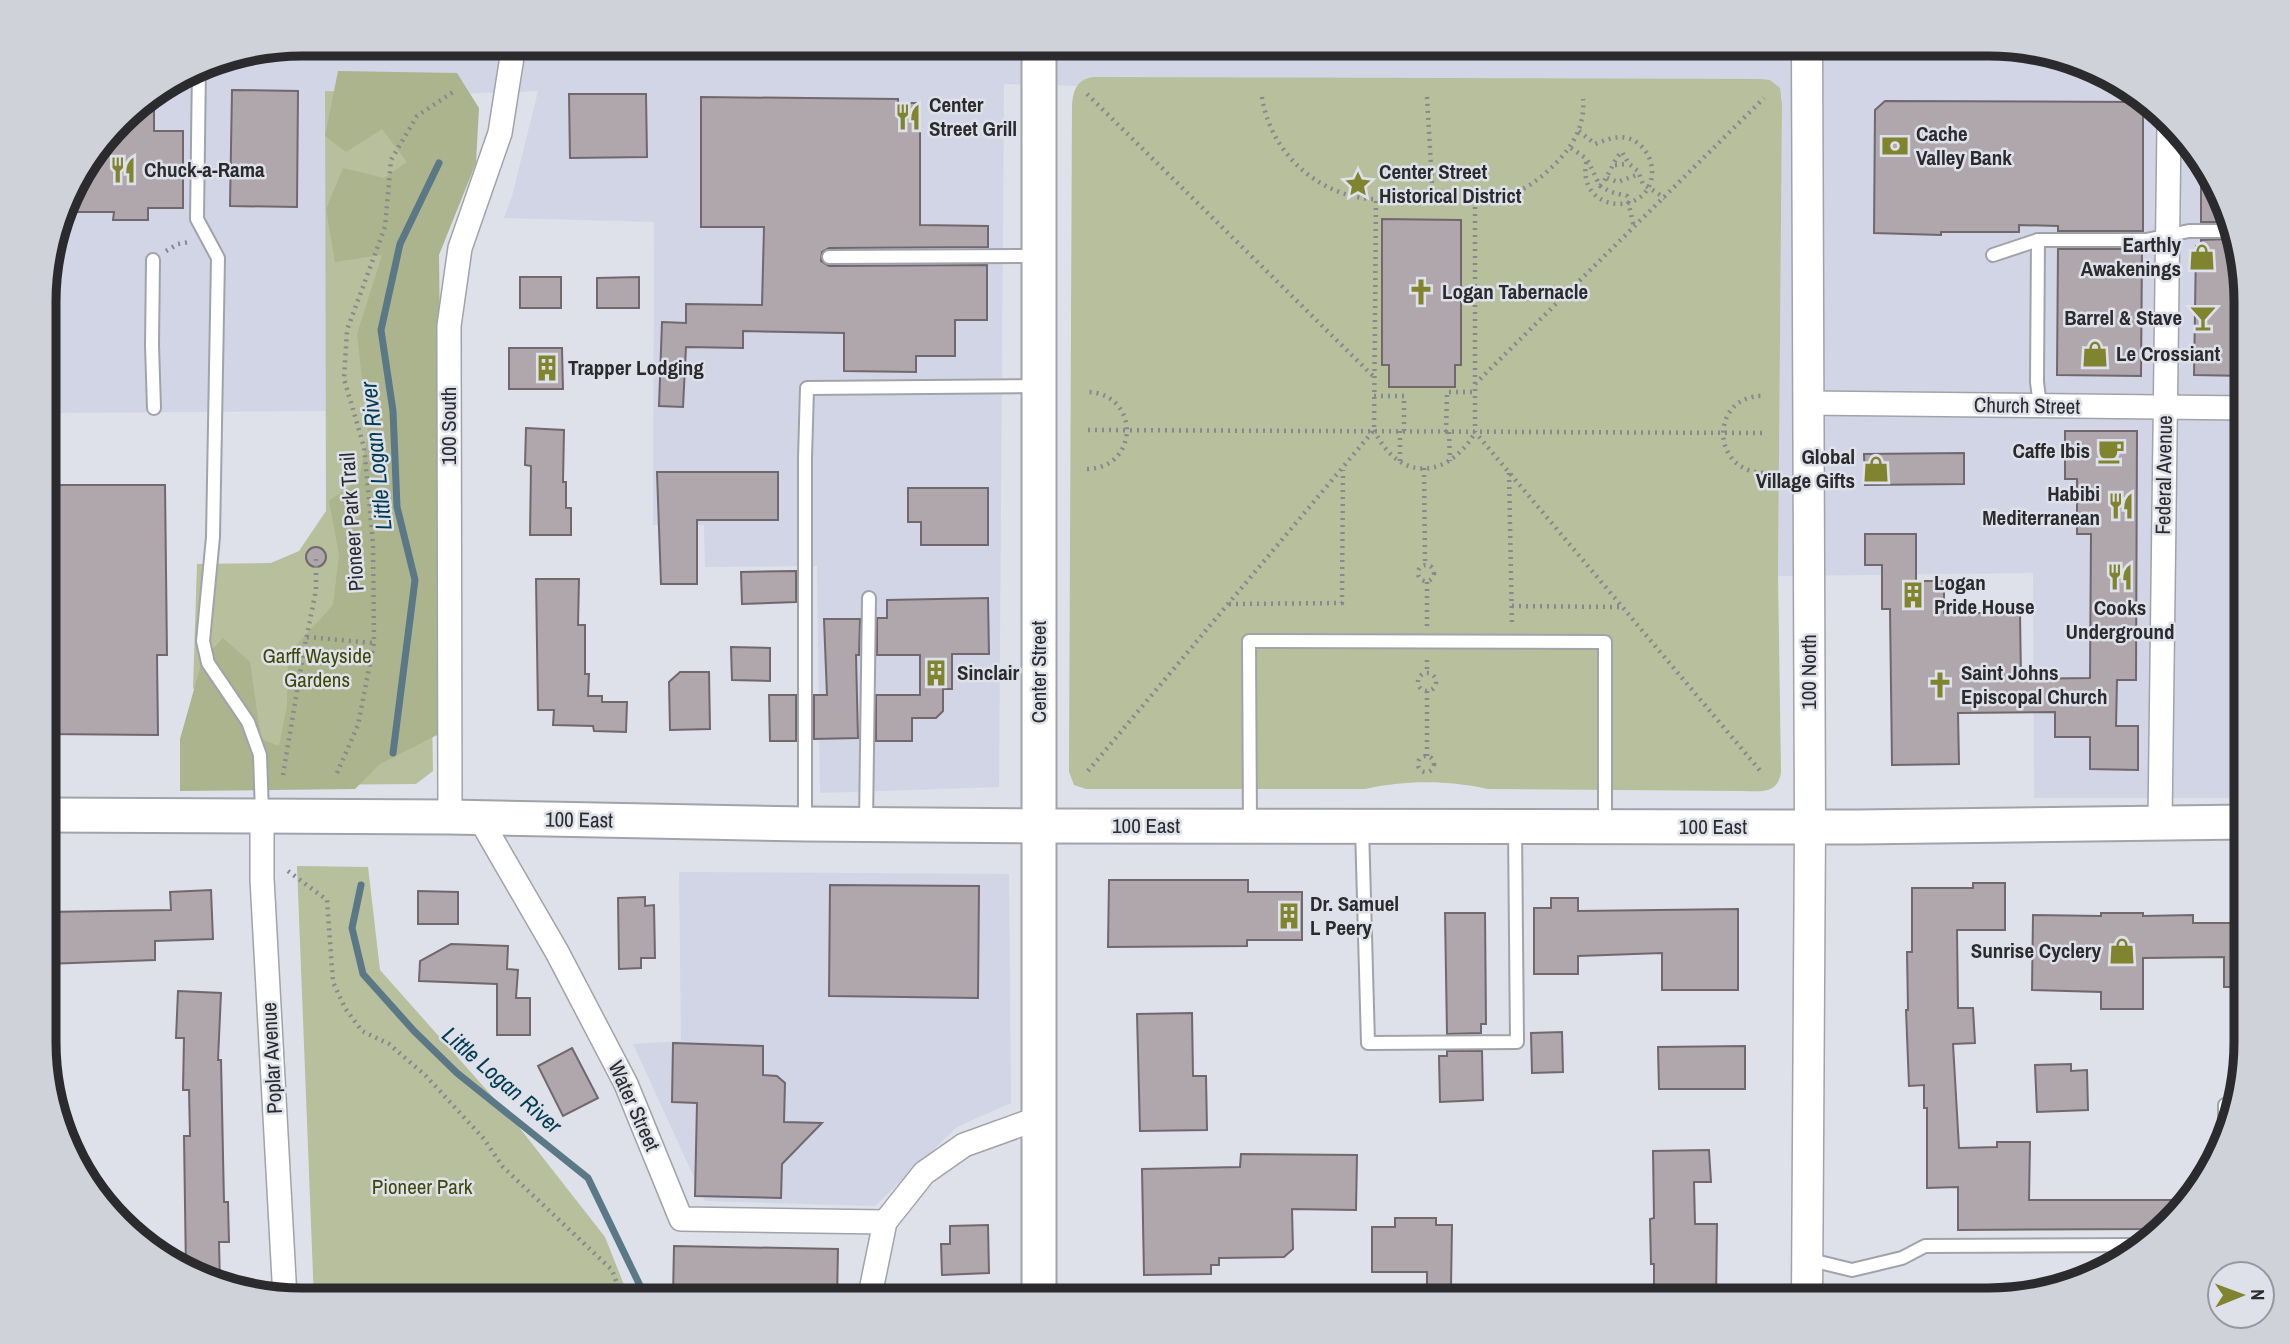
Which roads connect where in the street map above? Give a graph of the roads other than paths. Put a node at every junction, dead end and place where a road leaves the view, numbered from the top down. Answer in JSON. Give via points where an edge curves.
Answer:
{"nodes":[{"id":1,"x":1807,"y":56,"type":"edge"},
{"id":2,"x":512,"y":57,"type":"edge"},
{"id":3,"x":1039,"y":57,"type":"edge"},
{"id":4,"x":199,"y":79,"type":"edge"},
{"id":5,"x":2169,"y":135,"type":"edge"},
{"id":6,"x":2224,"y":231,"type":"edge"},
{"id":7,"x":2167,"y":235,"type":"junction"},
{"id":8,"x":2038,"y":240,"type":"junction"},
{"id":9,"x":1993,"y":255,"type":"dead end"},
{"id":10,"x":1039,"y":256,"type":"junction"},
{"id":11,"x":829,"y":257,"type":"dead end"},
{"id":12,"x":153,"y":260,"type":"road end"},
{"id":13,"x":1039,"y":386,"type":"junction"},
{"id":14,"x":1808,"y":403,"type":"junction"},
{"id":15,"x":2040,"y":406,"type":"junction"},
{"id":16,"x":2165,"y":407,"type":"junction"},
{"id":17,"x":154,"y":408,"type":"dead end"},
{"id":18,"x":2233,"y":408,"type":"edge"},
{"id":19,"x":869,"y":598,"type":"dead end"},
{"id":20,"x":56,"y":815,"type":"edge"},
{"id":21,"x":272,"y":817,"type":"junction"},
{"id":22,"x":450,"y":817,"type":"junction"},
{"id":23,"x":2160,"y":822,"type":"junction"},
{"id":24,"x":2234,"y":822,"type":"edge"},
{"id":25,"x":805,"y":824,"type":"junction"},
{"id":26,"x":866,"y":824,"type":"junction"},
{"id":27,"x":1039,"y":826,"type":"junction"},
{"id":28,"x":1250,"y":826,"type":"junction"},
{"id":29,"x":1605,"y":826,"type":"junction"},
{"id":30,"x":1362,"y":827,"type":"junction"},
{"id":31,"x":1515,"y":827,"type":"junction"},
{"id":32,"x":1810,"y":827,"type":"junction"},
{"id":33,"x":1039,"y":1118,"type":"junction"},
{"id":34,"x":885,"y":1222,"type":"junction"},
{"id":35,"x":2125,"y":1245,"type":"edge"},
{"id":36,"x":1807,"y":1259,"type":"junction"},
{"id":37,"x":284,"y":1287,"type":"edge"},
{"id":38,"x":1807,"y":1287,"type":"edge"},
{"id":39,"x":872,"y":1288,"type":"edge"},
{"id":40,"x":1039,"y":1288,"type":"edge"}],
"edges":[{"from":1,"to":14,"type":"street","name":"100 North"},
{"from":2,"to":22,"type":"street","name":"100 South","via":[[500,132],[460,248],[449,326]]},
{"from":3,"to":10,"type":"main road","name":"Center Street"},
{"from":4,"to":21,"type":"lane","via":[[197,219],[218,258],[214,537],[203,641],[208,663],[248,722],[260,755]]},
{"from":5,"to":7,"type":"street","name":"Federal Avenue"},
{"from":6,"to":7,"type":"lane"},
{"from":7,"to":8,"type":"lane","via":[[2146,240]]},
{"from":7,"to":16,"type":"street","name":"Federal Avenue"},
{"from":8,"to":9,"type":"lane"},
{"from":8,"to":15,"type":"lane","via":[[2036,382]]},
{"from":10,"to":11,"type":"lane"},
{"from":10,"to":13,"type":"main road","name":"Center Street"},
{"from":12,"to":17,"type":"lane"},
{"from":13,"to":25,"type":"lane","via":[[807,388]]},
{"from":13,"to":27,"type":"main road","name":"Center Street"},
{"from":14,"to":15,"type":"street","name":"Church Street"},
{"from":14,"to":32,"type":"street","name":"100 North"},
{"from":15,"to":16,"type":"street","name":"Church Street"},
{"from":16,"to":18,"type":"street","name":"Church Street"},
{"from":16,"to":23,"type":"street","name":"Federal Avenue"},
{"from":19,"to":26,"type":"lane"},
{"from":20,"to":21,"type":"main road","name":"100 East"},
{"from":21,"to":22,"type":"main road","name":"100 East"},
{"from":21,"to":37,"type":"street","name":"Poplar Avenue","via":[[262,879]]},
{"from":22,"to":25,"type":"main road","name":"100 East"},
{"from":22,"to":34,"type":"street","name":"Water Street","via":[[557,952],[626,1084],[681,1219]]},
{"from":23,"to":24,"type":"main road","name":"100 East"},
{"from":23,"to":32,"type":"main road","name":"100 East"},
{"from":25,"to":26,"type":"main road","name":"100 East"},
{"from":26,"to":27,"type":"main road","name":"100 East"},
{"from":27,"to":28,"type":"main road","name":"100 East"},
{"from":27,"to":33,"type":"main road","name":"Center Street"},
{"from":28,"to":29,"type":"lane","via":[[1249,641],[1384,640],[1605,642]]},
{"from":28,"to":30,"type":"main road","name":"100 East"},
{"from":29,"to":31,"type":"main road","name":"100 East"},
{"from":29,"to":32,"type":"main road","name":"100 East"},
{"from":30,"to":31,"type":"main road","name":"100 East"},
{"from":30,"to":31,"type":"lane","via":[[1368,1043],[1382,1043],[1517,1042]]},
{"from":32,"to":36,"type":"street","name":"100 North"},
{"from":33,"to":34,"type":"street","via":[[964,1144],[924,1173]]},
{"from":33,"to":40,"type":"main road","name":"Center Street"},
{"from":34,"to":39,"type":"street"},
{"from":35,"to":36,"type":"lane","via":[[1925,1246],[1902,1258],[1852,1269]]},
{"from":36,"to":38,"type":"street","name":"100 North"}]}
